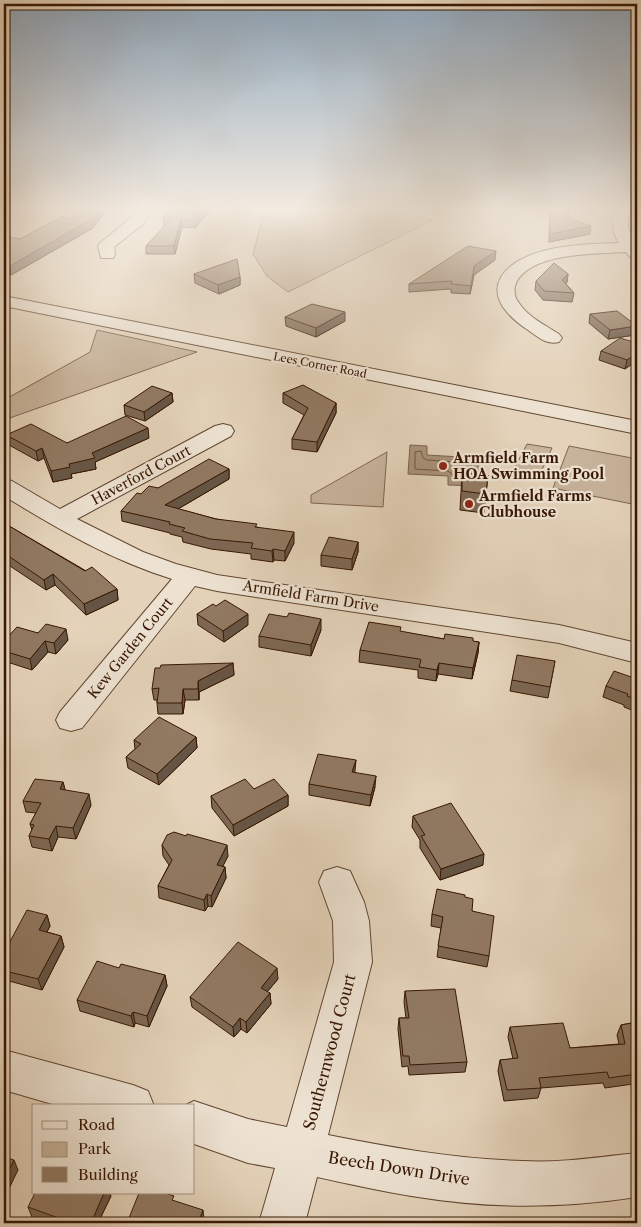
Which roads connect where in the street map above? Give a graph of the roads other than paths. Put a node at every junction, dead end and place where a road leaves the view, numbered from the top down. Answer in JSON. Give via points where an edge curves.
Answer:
{"nodes":[{"id":1,"x":524,"y":266,"type":"edge"},
{"id":2,"x":4,"y":301,"type":"edge"},
{"id":3,"x":552,"y":338,"type":"dead end"},
{"id":4,"x":637,"y":428,"type":"edge"},
{"id":5,"x":223,"y":431,"type":"dead end"},
{"id":6,"x":4,"y":486,"type":"edge"},
{"id":7,"x":60,"y":519,"type":"junction"},
{"id":8,"x":188,"y":577,"type":"junction"},
{"id":9,"x":637,"y":653,"type":"edge"},
{"id":10,"x":71,"y":720,"type":"dead end"},
{"id":11,"x":337,"y":882,"type":"dead end"},
{"id":12,"x":4,"y":1070,"type":"edge"},
{"id":13,"x":125,"y":1104,"type":"edge"},
{"id":14,"x":195,"y":1123,"type":"edge"},
{"id":15,"x":302,"y":1152,"type":"junction"},
{"id":16,"x":637,"y":1175,"type":"edge"},
{"id":17,"x":282,"y":1223,"type":"edge"}],
"edges":[{"from":1,"to":3,"type":"street","via":[[514,273],[507,284],[511,307]]},
{"from":2,"to":4,"type":"street","name":"Lees Corner Road"},
{"from":5,"to":7,"type":"street","name":"Haverford Court"},
{"from":6,"to":7,"type":"street","name":"Armfield Farm Drive"},
{"from":7,"to":8,"type":"street","name":"Armfield Farm Drive","via":[[113,548]]},
{"from":8,"to":9,"type":"street","name":"Armfield Farm Drive","via":[[559,634]]},
{"from":8,"to":10,"type":"street","name":"Kew Garden Court"},
{"from":11,"to":15,"type":"street","name":"Southernwood Court","via":[[348,905],[354,934],[353,962]]},
{"from":12,"to":13,"type":"street"},
{"from":14,"to":15,"type":"street","name":"Beech Down Drive","via":[[248,1141]]},
{"from":15,"to":16,"type":"street","name":"Beech Down Drive","via":[[418,1174],[525,1184]]},
{"from":15,"to":17,"type":"street","name":"Southernwood Court"}]}
